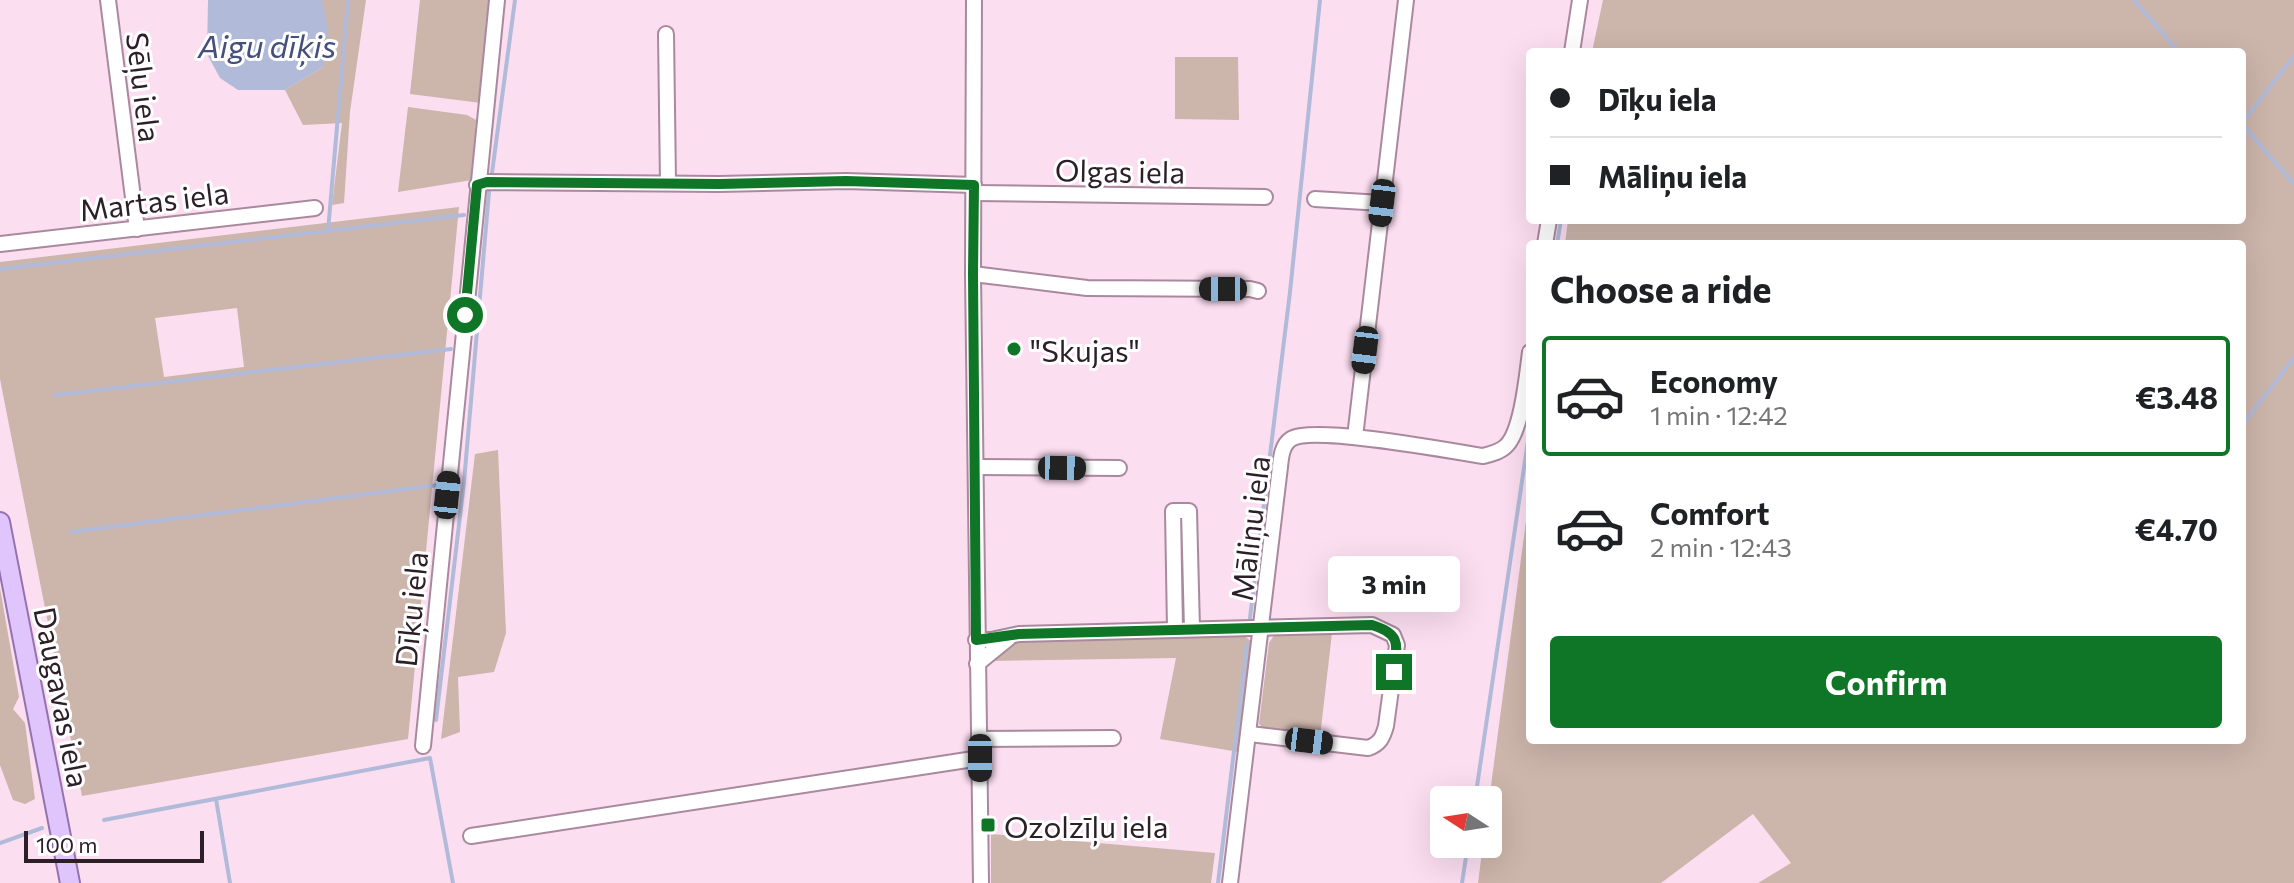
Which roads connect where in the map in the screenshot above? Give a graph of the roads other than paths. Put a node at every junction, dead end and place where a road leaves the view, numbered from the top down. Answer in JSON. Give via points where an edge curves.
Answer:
{"nodes":[{"id":1,"x":108,"y":0,"type":"edge"},
{"id":2,"x":497,"y":0,"type":"edge"},
{"id":3,"x":974,"y":0,"type":"edge"},
{"id":4,"x":1406,"y":0,"type":"edge"},
{"id":5,"x":1580,"y":0,"type":"edge"},
{"id":6,"x":666,"y":34,"type":"dead end"},
{"id":7,"x":1573,"y":48,"type":"edge"},
{"id":8,"x":668,"y":183,"type":"junction"},
{"id":9,"x":477,"y":185,"type":"junction"},
{"id":10,"x":975,"y":189,"type":"junction"},
{"id":11,"x":1265,"y":197,"type":"dead end"},
{"id":12,"x":1315,"y":199,"type":"dead end"},
{"id":13,"x":1382,"y":203,"type":"junction"},
{"id":14,"x":315,"y":208,"type":"dead end"},
{"id":15,"x":137,"y":229,"type":"junction"},
{"id":16,"x":0,"y":242,"type":"edge"},
{"id":17,"x":973,"y":274,"type":"junction"},
{"id":18,"x":1258,"y":291,"type":"dead end"},
{"id":19,"x":1526,"y":379,"type":"edge"},
{"id":20,"x":1355,"y":437,"type":"junction"},
{"id":21,"x":976,"y":467,"type":"junction"},
{"id":22,"x":1119,"y":468,"type":"dead end"},
{"id":23,"x":0,"y":522,"type":"edge"},
{"id":24,"x":1175,"y":629,"type":"junction"},
{"id":25,"x":1192,"y":629,"type":"junction"},
{"id":26,"x":1262,"y":629,"type":"junction"},
{"id":27,"x":1012,"y":635,"type":"junction"},
{"id":28,"x":976,"y":640,"type":"junction"},
{"id":29,"x":977,"y":664,"type":"junction"},
{"id":30,"x":1250,"y":734,"type":"junction"},
{"id":31,"x":1113,"y":738,"type":"dead end"},
{"id":32,"x":979,"y":739,"type":"junction"},
{"id":33,"x":423,"y":746,"type":"dead end"},
{"id":34,"x":980,"y":758,"type":"junction"},
{"id":35,"x":471,"y":836,"type":"dead end"},
{"id":36,"x":70,"y":883,"type":"edge"},
{"id":37,"x":981,"y":883,"type":"edge"},
{"id":38,"x":1230,"y":883,"type":"edge"}],
"edges":[{"from":1,"to":15,"type":"street","name":"Sēļu iela"},
{"from":2,"to":9,"type":"street","name":"Dīķu iela"},
{"from":3,"to":10,"type":"street"},
{"from":4,"to":13,"type":"street"},
{"from":5,"to":7,"type":"street"},
{"from":6,"to":8,"type":"street"},
{"from":8,"to":9,"type":"street"},
{"from":8,"to":10,"type":"street","via":[[846,181]]},
{"from":9,"to":33,"type":"street","name":"Dīķu iela"},
{"from":10,"to":11,"type":"street","name":"Olgas iela"},
{"from":10,"to":17,"type":"street"},
{"from":12,"to":13,"type":"street"},
{"from":13,"to":20,"type":"street"},
{"from":14,"to":15,"type":"street","name":"Martas iela"},
{"from":15,"to":16,"type":"street","name":"Martas iela"},
{"from":17,"to":18,"type":"street","via":[[1087,288]]},
{"from":17,"to":21,"type":"street"},
{"from":19,"to":20,"type":"street","via":[[1509,444],[1483,456]]},
{"from":20,"to":26,"type":"street","name":"Māliņu iela","via":[[1306,435],[1286,444]]},
{"from":21,"to":22,"type":"street"},
{"from":21,"to":28,"type":"street"},
{"from":23,"to":36,"type":"main road","name":"Daugavas iela"},
{"from":24,"to":25,"type":"street","name":"Māliņu iela"},
{"from":24,"to":25,"type":"street","name":"Māliņu iela","via":[[1173,511],[1189,511]]},
{"from":24,"to":27,"type":"street","name":"Māliņu iela"},
{"from":25,"to":26,"type":"street","name":"Māliņu iela"},
{"from":26,"to":30,"type":"street","name":"Māliņu iela"},
{"from":26,"to":30,"type":"street","name":"Māliņu iela","via":[[1372,625],[1393,635],[1397,645],[1386,726],[1375,745]]},
{"from":27,"to":28,"type":"street","name":"Māliņu iela"},
{"from":27,"to":29,"type":"street"},
{"from":28,"to":29,"type":"street"},
{"from":29,"to":32,"type":"street"},
{"from":30,"to":38,"type":"street","name":"Māliņu iela"},
{"from":31,"to":32,"type":"street"},
{"from":32,"to":34,"type":"street"},
{"from":34,"to":35,"type":"street"},
{"from":34,"to":37,"type":"street"}]}
